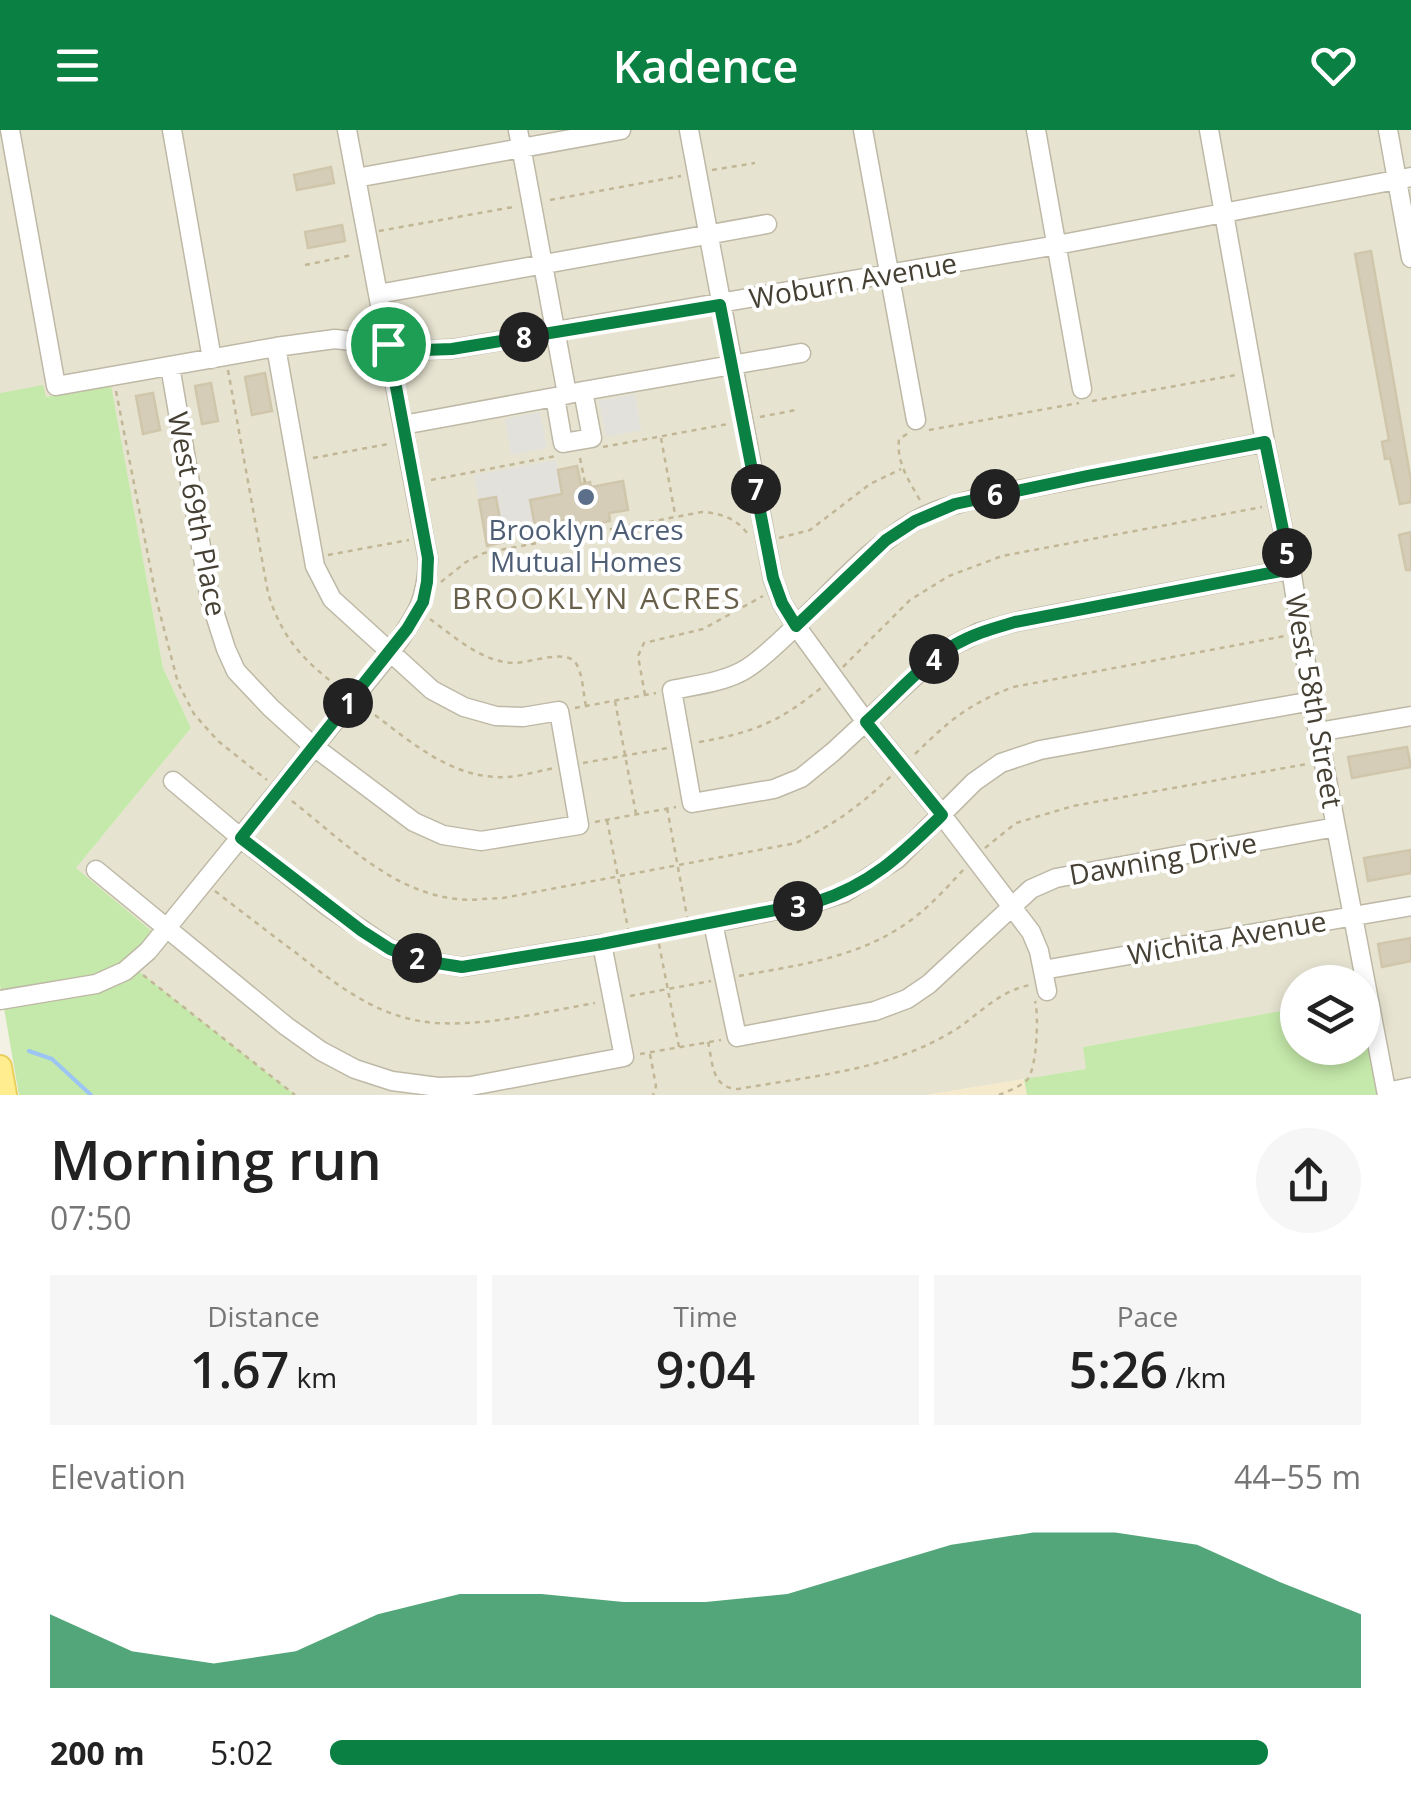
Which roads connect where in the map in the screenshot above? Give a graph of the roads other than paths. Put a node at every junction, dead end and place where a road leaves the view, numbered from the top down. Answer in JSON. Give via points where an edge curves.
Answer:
{"nodes":[{"id":1,"x":10,"y":130,"type":"edge"},
{"id":2,"x":172,"y":130,"type":"edge"},
{"id":3,"x":347,"y":130,"type":"edge"},
{"id":4,"x":621,"y":130,"type":"edge"},
{"id":5,"x":689,"y":130,"type":"edge"},
{"id":6,"x":862,"y":130,"type":"edge"},
{"id":7,"x":1036,"y":130,"type":"edge"},
{"id":8,"x":1209,"y":130,"type":"edge"},
{"id":9,"x":1388,"y":130,"type":"edge"},
{"id":10,"x":520,"y":139,"type":"edge"},
{"id":11,"x":356,"y":178,"type":"junction"},
{"id":12,"x":1404,"y":178,"type":"edge"},
{"id":13,"x":1224,"y":212,"type":"junction"},
{"id":14,"x":767,"y":224,"type":"dead end"},
{"id":15,"x":708,"y":234,"type":"junction"},
{"id":16,"x":1057,"y":245,"type":"junction"},
{"id":17,"x":1411,"y":258,"type":"edge"},
{"id":18,"x":543,"y":264,"type":"junction"},
{"id":19,"x":890,"y":275,"type":"junction"},
{"id":20,"x":378,"y":294,"type":"junction"},
{"id":21,"x":720,"y":305,"type":"junction"},
{"id":22,"x":555,"y":331,"type":"junction"},
{"id":23,"x":388,"y":344,"type":"junction"},
{"id":24,"x":276,"y":347,"type":"junction"},
{"id":25,"x":802,"y":353,"type":"dead end"},
{"id":26,"x":220,"y":364,"type":"junction"},
{"id":27,"x":732,"y":365,"type":"junction"},
{"id":28,"x":170,"y":366,"type":"junction"},
{"id":29,"x":1082,"y":389,"type":"dead end"},
{"id":30,"x":568,"y":394,"type":"junction"},
{"id":31,"x":916,"y":420,"type":"dead end"},
{"id":32,"x":402,"y":425,"type":"junction"},
{"id":33,"x":1265,"y":442,"type":"junction"},
{"id":34,"x":1291,"y":569,"type":"junction"},
{"id":35,"x":796,"y":626,"type":"junction"},
{"id":36,"x":390,"y":652,"type":"junction"},
{"id":37,"x":1312,"y":701,"type":"junction"},
{"id":38,"x":1411,"y":716,"type":"edge"},
{"id":39,"x":866,"y":722,"type":"junction"},
{"id":40,"x":1318,"y":732,"type":"junction"},
{"id":41,"x":313,"y":746,"type":"junction"},
{"id":42,"x":173,"y":780,"type":"dead end"},
{"id":43,"x":942,"y":815,"type":"junction"},
{"id":44,"x":1336,"y":827,"type":"junction"},
{"id":45,"x":241,"y":838,"type":"junction"},
{"id":46,"x":96,"y":870,"type":"dead end"},
{"id":47,"x":1411,"y":906,"type":"edge"},
{"id":48,"x":1012,"y":908,"type":"junction"},
{"id":49,"x":1353,"y":916,"type":"junction"},
{"id":50,"x":166,"y":929,"type":"junction"},
{"id":51,"x":1043,"y":970,"type":"junction"},
{"id":52,"x":1047,"y":991,"type":"dead end"},
{"id":53,"x":0,"y":1000,"type":"edge"},
{"id":54,"x":0,"y":1067,"type":"edge"},
{"id":55,"x":1411,"y":1088,"type":"edge"},
{"id":56,"x":1387,"y":1093,"type":"edge"},
{"id":57,"x":5,"y":1095,"type":"edge"}],
"edges":[{"from":1,"to":28,"type":"street","name":"Woburn Avenue","via":[[56,386]]},
{"from":2,"to":26,"type":"street"},
{"from":3,"to":11,"type":"street"},
{"from":4,"to":10,"type":"street"},
{"from":5,"to":15,"type":"street"},
{"from":6,"to":19,"type":"street"},
{"from":7,"to":16,"type":"street"},
{"from":8,"to":13,"type":"street","name":"West 58th Street"},
{"from":9,"to":12,"type":"street"},
{"from":10,"to":11,"type":"street"},
{"from":10,"to":18,"type":"street"},
{"from":11,"to":20,"type":"street"},
{"from":12,"to":13,"type":"street","name":"Woburn Avenue"},
{"from":12,"to":17,"type":"street"},
{"from":13,"to":16,"type":"street","name":"Woburn Avenue"},
{"from":13,"to":33,"type":"street","name":"West 58th Street"},
{"from":14,"to":15,"type":"street"},
{"from":15,"to":18,"type":"street"},
{"from":15,"to":21,"type":"street"},
{"from":16,"to":19,"type":"street","name":"Woburn Avenue"},
{"from":16,"to":29,"type":"street"},
{"from":18,"to":20,"type":"street"},
{"from":18,"to":22,"type":"street"},
{"from":19,"to":21,"type":"street","name":"Woburn Avenue"},
{"from":19,"to":31,"type":"street"},
{"from":20,"to":23,"type":"street"},
{"from":21,"to":22,"type":"street","name":"Woburn Avenue"},
{"from":21,"to":27,"type":"street"},
{"from":22,"to":23,"type":"street","name":"Woburn Avenue","via":[[452,349]]},
{"from":22,"to":30,"type":"street"},
{"from":23,"to":24,"type":"street","name":"Woburn Avenue","via":[[335,339]]},
{"from":23,"to":32,"type":"street"},
{"from":24,"to":26,"type":"street","name":"Woburn Avenue"},
{"from":24,"to":36,"type":"street","via":[[315,566],[332,599]]},
{"from":25,"to":27,"type":"street"},
{"from":26,"to":28,"type":"street","name":"Woburn Avenue"},
{"from":27,"to":30,"type":"street"},
{"from":27,"to":35,"type":"street","via":[[773,578]]},
{"from":28,"to":41,"type":"street","name":"West 69th Place","via":[[210,599],[226,649],[236,671]]},
{"from":30,"to":32,"type":"street"},
{"from":32,"to":36,"type":"street","via":[[427,582],[423,602]]},
{"from":33,"to":34,"type":"street","name":"West 58th Street"},
{"from":33,"to":35,"type":"street","via":[[955,504],[886,540]]},
{"from":34,"to":37,"type":"street","name":"West 58th Street"},
{"from":34,"to":39,"type":"street","via":[[980,632],[928,664]]},
{"from":35,"to":39,"type":"street"},
{"from":35,"to":39,"type":"street","via":[[746,669],[672,690],[692,804],[800,778]]},
{"from":36,"to":41,"type":"street"},
{"from":36,"to":41,"type":"street","name":"West 69th Place","via":[[432,690],[464,707],[496,716],[559,712],[579,826],[481,841],[443,835],[414,822]]},
{"from":37,"to":40,"type":"street","name":"West 58th Street"},
{"from":37,"to":43,"type":"street","via":[[1040,750],[974,782]]},
{"from":38,"to":40,"type":"street"},
{"from":39,"to":43,"type":"street"},
{"from":40,"to":44,"type":"street","name":"West 58th Street"},
{"from":41,"to":45,"type":"street"},
{"from":42,"to":45,"type":"street"},
{"from":43,"to":48,"type":"street"},
{"from":43,"to":48,"type":"street","name":"Dawning Drive","via":[[897,859],[844,894],[713,922],[738,1037],[907,999]]},
{"from":44,"to":48,"type":"street","name":"Dawning Drive","via":[[1056,878],[1031,888]]},
{"from":44,"to":49,"type":"street","name":"West 58th Street"},
{"from":45,"to":50,"type":"street"},
{"from":45,"to":50,"type":"street","via":[[362,931],[424,961],[462,967],[602,944],[624,1057],[471,1086],[392,1081],[321,1051]]},
{"from":46,"to":50,"type":"street"},
{"from":47,"to":49,"type":"street","name":"Wichita Avenue"},
{"from":48,"to":51,"type":"street","via":[[1031,932]]},
{"from":49,"to":51,"type":"street","name":"Wichita Avenue"},
{"from":49,"to":56,"type":"street","name":"West 58th Street"},
{"from":50,"to":53,"type":"street","via":[[124,971],[96,984]]},
{"from":51,"to":52,"type":"street"},
{"from":54,"to":57,"type":"main road"},
{"from":55,"to":56,"type":"street"}]}
